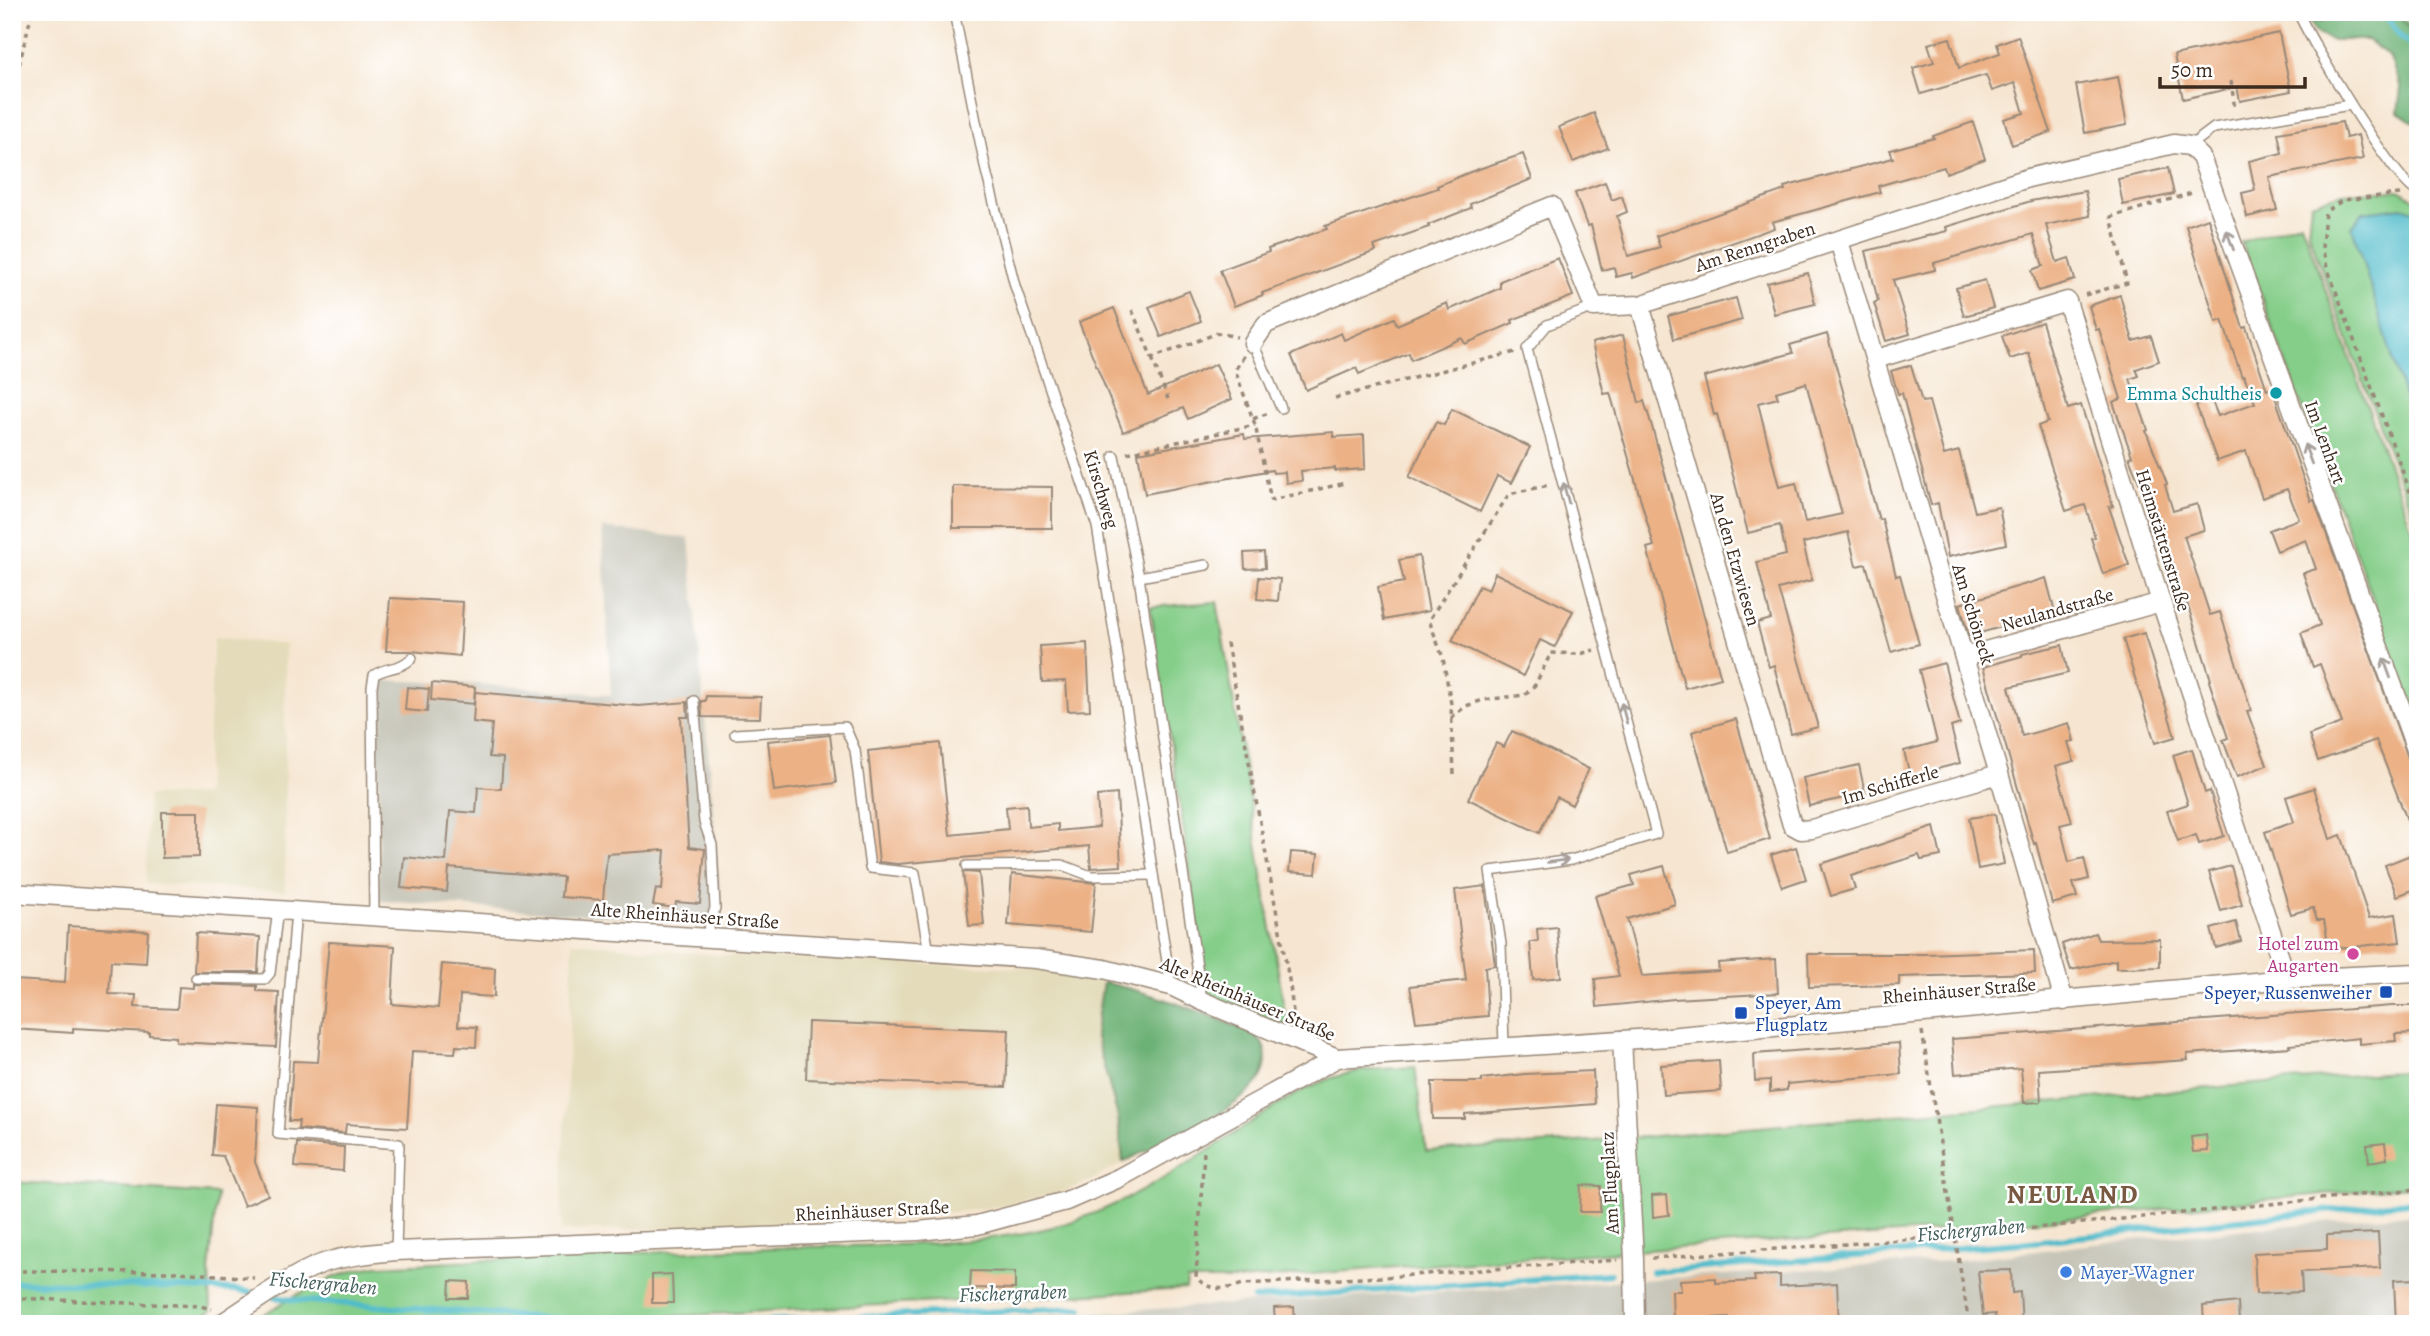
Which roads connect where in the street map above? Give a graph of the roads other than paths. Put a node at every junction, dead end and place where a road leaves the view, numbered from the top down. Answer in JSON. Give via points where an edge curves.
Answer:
{"nodes":[{"id":1,"x":954,"y":12,"type":"edge"},
{"id":2,"x":2298,"y":12,"type":"edge"},
{"id":3,"x":2350,"y":105,"type":"junction"},
{"id":4,"x":2190,"y":146,"type":"junction"},
{"id":5,"x":2415,"y":190,"type":"edge"},
{"id":6,"x":1839,"y":242,"type":"junction"},
{"id":7,"x":1640,"y":304,"type":"junction"},
{"id":8,"x":1594,"y":307,"type":"junction"},
{"id":9,"x":1253,"y":343,"type":"joint"},
{"id":10,"x":1876,"y":359,"type":"junction"},
{"id":11,"x":1281,"y":408,"type":"dead end"},
{"id":12,"x":1114,"y":456,"type":"road end"},
{"id":13,"x":1206,"y":565,"type":"dead end"},
{"id":14,"x":1139,"y":578,"type":"junction"},
{"id":15,"x":2161,"y":602,"type":"junction"},
{"id":16,"x":1964,"y":657,"type":"junction"},
{"id":17,"x":412,"y":658,"type":"dead end"},
{"id":18,"x":694,"y":701,"type":"dead end"},
{"id":19,"x":735,"y":734,"type":"dead end"},
{"id":20,"x":2418,"y":755,"type":"edge"},
{"id":21,"x":2000,"y":774,"type":"junction"},
{"id":22,"x":1792,"y":825,"type":"joint"},
{"id":23,"x":967,"y":866,"type":"dead end"},
{"id":24,"x":1153,"y":875,"type":"junction"},
{"id":25,"x":12,"y":893,"type":"edge"},
{"id":26,"x":287,"y":910,"type":"junction"},
{"id":27,"x":374,"y":916,"type":"junction"},
{"id":28,"x":706,"y":937,"type":"junction"},
{"id":29,"x":929,"y":951,"type":"junction"},
{"id":30,"x":2418,"y":973,"type":"edge"},
{"id":31,"x":196,"y":978,"type":"dead end"},
{"id":32,"x":2287,"y":979,"type":"junction"},
{"id":33,"x":1171,"y":986,"type":"junction"},
{"id":34,"x":2064,"y":1000,"type":"junction"},
{"id":35,"x":1202,"y":1001,"type":"junction"},
{"id":36,"x":1622,"y":1040,"type":"junction"},
{"id":37,"x":1504,"y":1047,"type":"junction"},
{"id":38,"x":1337,"y":1058,"type":"junction"},
{"id":39,"x":396,"y":1251,"type":"junction"},
{"id":40,"x":233,"y":1316,"type":"edge"},
{"id":41,"x":1635,"y":1324,"type":"edge"}],
"edges":[{"from":1,"to":24,"type":"lane","name":"Kirschweg","via":[[1015,286],[1097,526]]},
{"from":2,"to":3,"type":"lane"},
{"from":3,"to":4,"type":"lane","name":"Am Renngraben","via":[[2214,128]]},
{"from":3,"to":5,"type":"lane"},
{"from":4,"to":6,"type":"street","name":"Am Renngraben","via":[[2174,144],[2028,178]]},
{"from":20,"to":4,"type":"street","name":"Im Lenhart","one_way":true,"via":[[2201,158]]},
{"from":6,"to":7,"type":"street","name":"Am Renngraben"},
{"from":6,"to":10,"type":"street","name":"Am Schöneck"},
{"from":7,"to":8,"type":"street","name":"Am Renngraben"},
{"from":7,"to":22,"type":"street","name":"An den Etzwiesen"},
{"from":8,"to":9,"type":"street","via":[[1552,206],[1266,324]]},
{"from":37,"to":8,"type":"lane","one_way":true,"via":[[1501,944],[1490,871],[1571,860],[1656,834],[1527,349],[1547,325]]},
{"from":9,"to":11,"type":"lane"},
{"from":10,"to":15,"type":"street","name":"Heimstättenstraße","via":[[2067,301]]},
{"from":10,"to":16,"type":"street","name":"Am Schöneck"},
{"from":12,"to":14,"type":"lane"},
{"from":13,"to":14,"type":"lane"},
{"from":14,"to":35,"type":"lane"},
{"from":15,"to":16,"type":"street","name":"Neulandstraße"},
{"from":15,"to":32,"type":"street","name":"Heimstättenstraße"},
{"from":16,"to":21,"type":"street","name":"Am Schöneck"},
{"from":17,"to":27,"type":"lane","via":[[404,666],[374,675],[372,687]]},
{"from":18,"to":28,"type":"lane","via":[[704,822],[712,845],[715,908]]},
{"from":19,"to":29,"type":"lane","via":[[845,727],[855,750],[870,868],[915,873]]},
{"from":21,"to":22,"type":"street","name":"Im Schifferle","via":[[1812,829]]},
{"from":21,"to":34,"type":"street","name":"Am Schöneck"},
{"from":23,"to":24,"type":"lane","via":[[1062,865],[1090,876]]},
{"from":24,"to":33,"type":"lane","name":"Kirschweg"},
{"from":25,"to":26,"type":"street","name":"Alte Rheinhäuser Straße"},
{"from":26,"to":27,"type":"street","name":"Alte Rheinhäuser Straße"},
{"from":26,"to":31,"type":"lane","via":[[271,973],[265,979]]},
{"from":26,"to":39,"type":"lane","via":[[278,1134],[400,1144]]},
{"from":27,"to":28,"type":"street","name":"Alte Rheinhäuser Straße"},
{"from":28,"to":29,"type":"street","name":"Alte Rheinhäuser Straße"},
{"from":29,"to":33,"type":"street","name":"Alte Rheinhäuser Straße","via":[[1036,959],[1104,969]]},
{"from":30,"to":32,"type":"street","name":"Rheinhäuser Straße"},
{"from":32,"to":34,"type":"street","name":"Rheinhäuser Straße"},
{"from":33,"to":35,"type":"street","name":"Alte Rheinhäuser Straße"},
{"from":34,"to":36,"type":"street","name":"Rheinhäuser Straße"},
{"from":35,"to":38,"type":"street","name":"Alte Rheinhäuser Straße"},
{"from":36,"to":37,"type":"street","name":"Rheinhäuser Straße"},
{"from":36,"to":41,"type":"street","name":"Am Flugplatz"},
{"from":37,"to":38,"type":"street","name":"Rheinhäuser Straße"},
{"from":38,"to":39,"type":"street","name":"Rheinhäuser Straße","via":[[1119,1178],[1066,1200],[977,1225]]},
{"from":39,"to":40,"type":"street","name":"Rheinhäuser Straße","via":[[329,1261]]}]}
